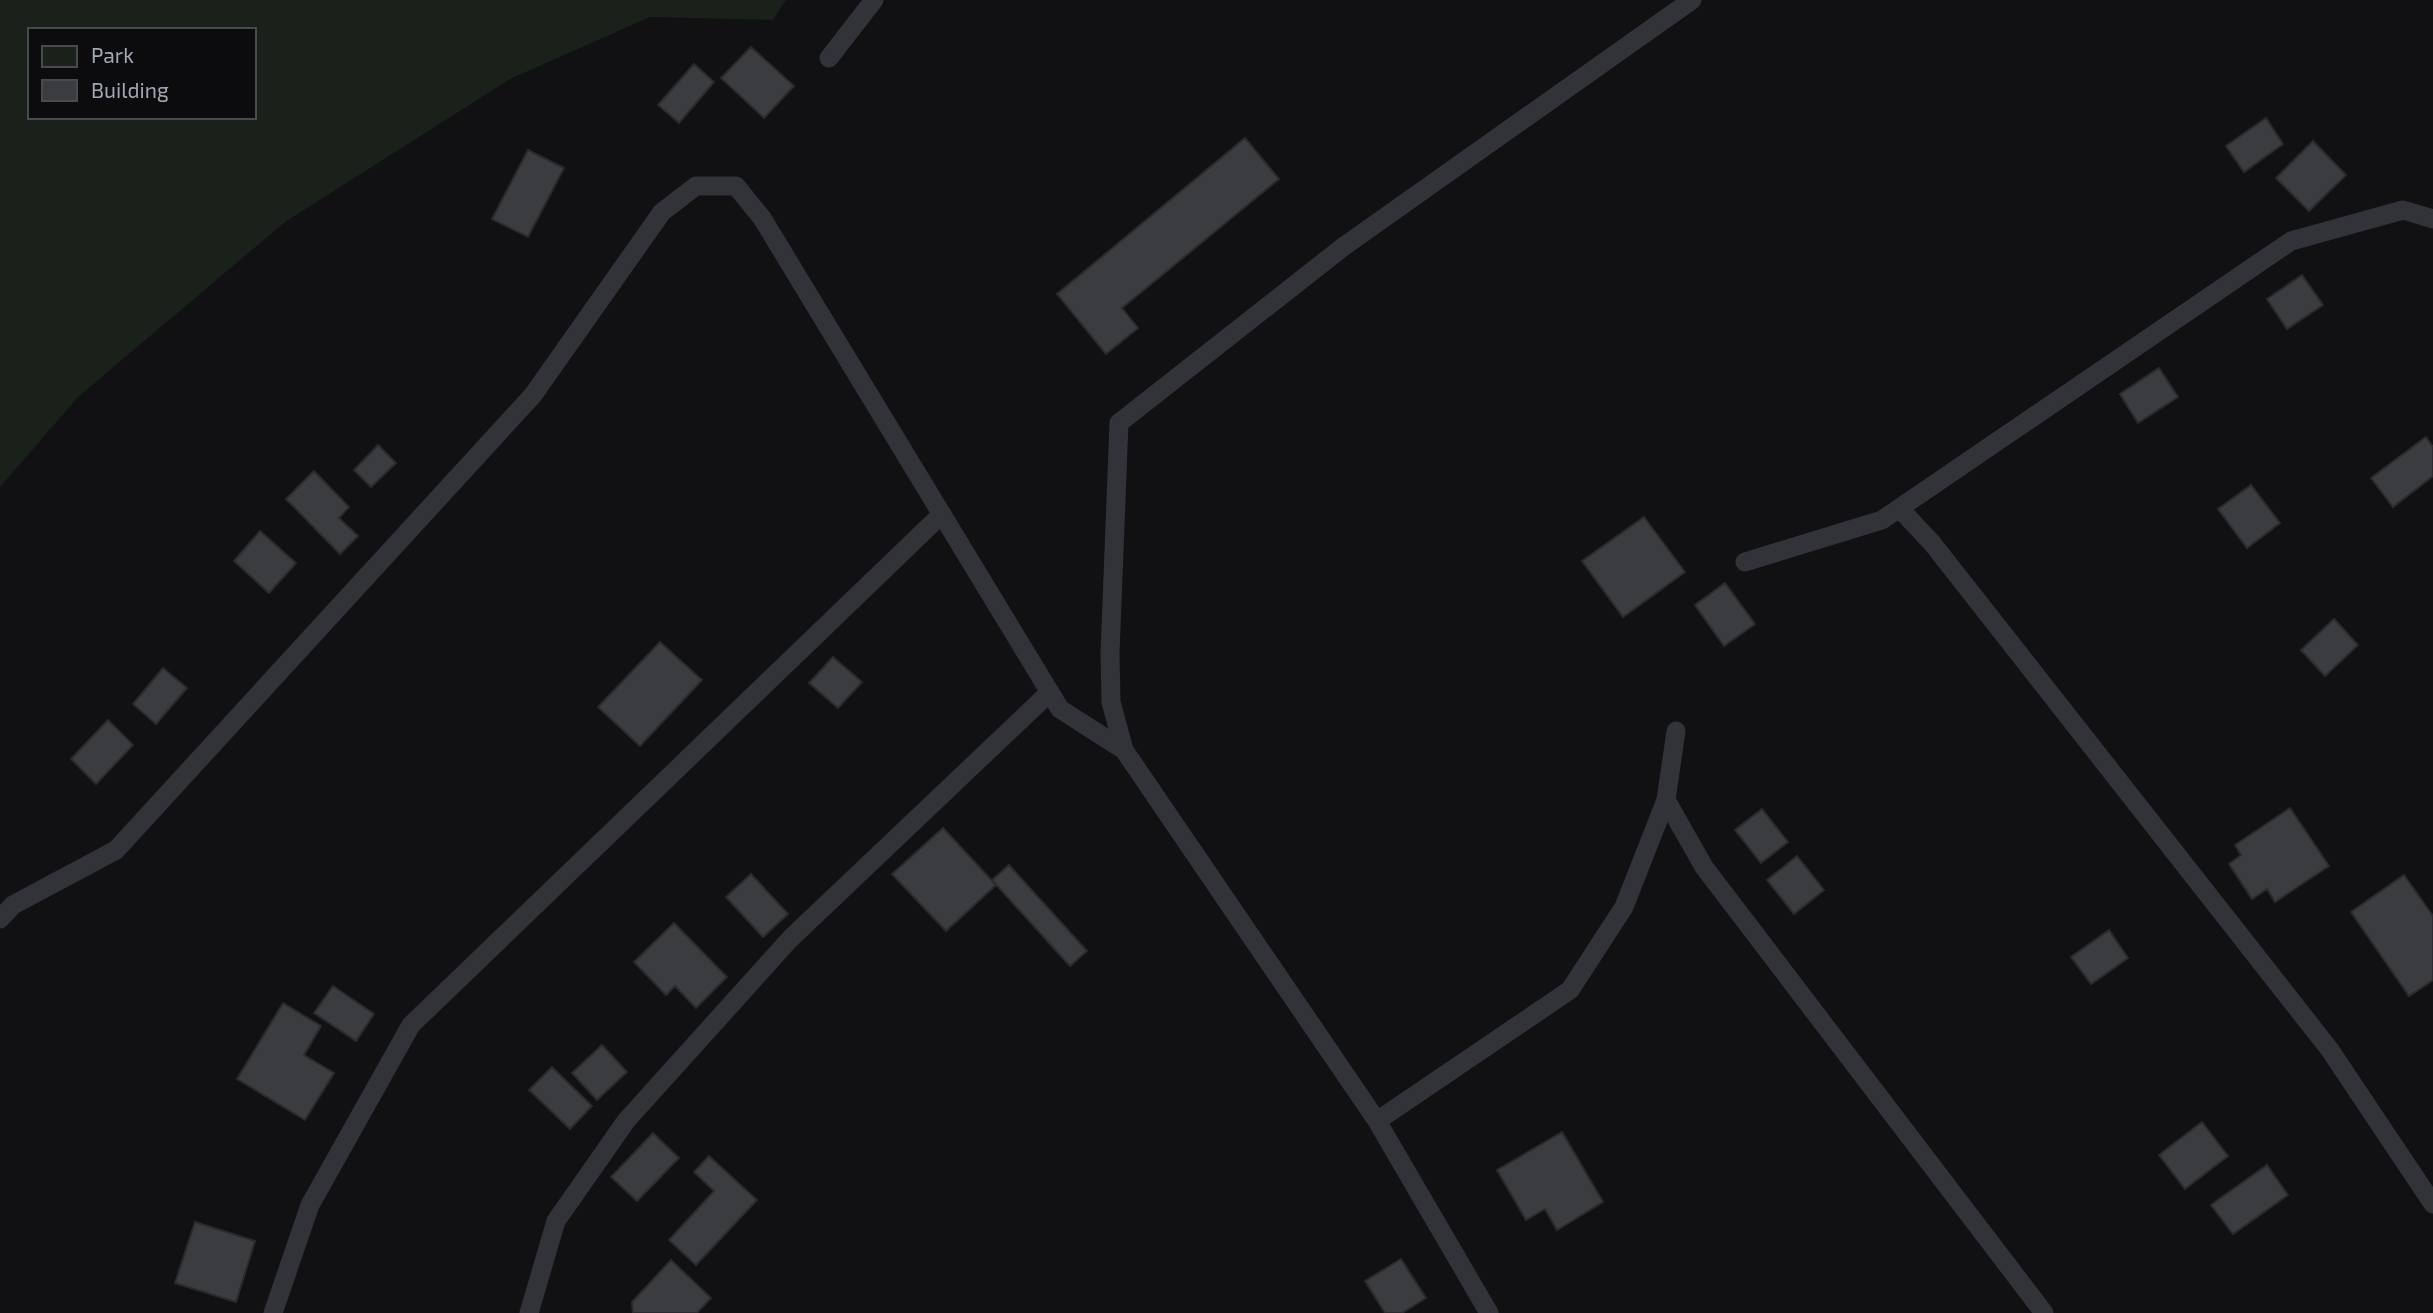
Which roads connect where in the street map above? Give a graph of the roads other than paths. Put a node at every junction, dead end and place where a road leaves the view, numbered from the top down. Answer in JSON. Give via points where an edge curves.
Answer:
{"nodes":[{"id":1,"x":874,"y":0,"type":"edge"},
{"id":2,"x":1692,"y":0,"type":"edge"},
{"id":3,"x":829,"y":58,"type":"dead end"},
{"id":4,"x":2433,"y":219,"type":"edge"},
{"id":5,"x":1900,"y":509,"type":"junction"},
{"id":6,"x":942,"y":514,"type":"junction"},
{"id":7,"x":1745,"y":562,"type":"dead end"},
{"id":8,"x":1049,"y":692,"type":"junction"},
{"id":9,"x":1676,"y":732,"type":"dead end"},
{"id":10,"x":1124,"y":750,"type":"junction"},
{"id":11,"x":1666,"y":800,"type":"junction"},
{"id":12,"x":0,"y":919,"type":"edge"},
{"id":13,"x":1377,"y":1121,"type":"junction"},
{"id":14,"x":2433,"y":1204,"type":"edge"},
{"id":15,"x":273,"y":1313,"type":"edge"},
{"id":16,"x":529,"y":1313,"type":"edge"},
{"id":17,"x":1489,"y":1313,"type":"edge"},
{"id":18,"x":2044,"y":1313,"type":"edge"}],
"edges":[{"from":1,"to":3,"type":"lane"},
{"from":2,"to":10,"type":"lane","via":[[1343,247],[1119,423],[1110,653],[1111,702]]},
{"from":4,"to":5,"type":"lane","via":[[2403,210],[2291,242]]},
{"from":5,"to":7,"type":"lane","via":[[1882,520]]},
{"from":5,"to":14,"type":"lane","via":[[1932,543],[2330,1050]]},
{"from":6,"to":8,"type":"lane"},
{"from":6,"to":12,"type":"lane","via":[[762,218],[736,186],[696,186],[662,212],[533,395],[116,850],[13,905]]},
{"from":6,"to":15,"type":"lane","via":[[411,1025],[310,1206]]},
{"from":8,"to":10,"type":"lane","via":[[1060,709]]},
{"from":8,"to":16,"type":"lane","via":[[790,939],[626,1121],[556,1221]]},
{"from":9,"to":11,"type":"lane"},
{"from":10,"to":13,"type":"lane"},
{"from":11,"to":13,"type":"lane","via":[[1624,908],[1570,990]]},
{"from":11,"to":18,"type":"lane","via":[[1704,867]]},
{"from":13,"to":17,"type":"lane"}]}
